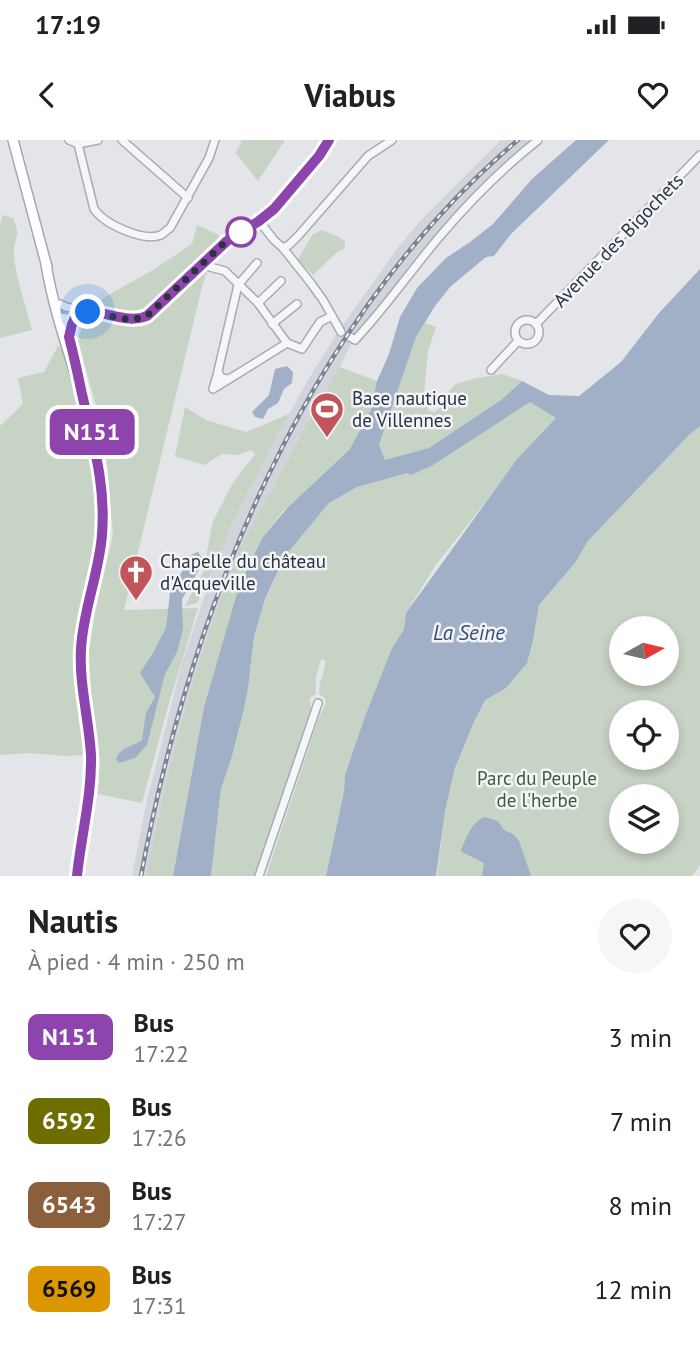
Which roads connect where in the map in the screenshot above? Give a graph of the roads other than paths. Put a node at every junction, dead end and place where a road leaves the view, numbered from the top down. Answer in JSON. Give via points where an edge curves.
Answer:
{"nodes":[{"id":1,"x":13,"y":140,"type":"edge"},
{"id":2,"x":69,"y":140,"type":"edge"},
{"id":3,"x":99,"y":140,"type":"edge"},
{"id":4,"x":122,"y":140,"type":"edge"},
{"id":5,"x":215,"y":140,"type":"edge"},
{"id":6,"x":329,"y":140,"type":"edge"},
{"id":7,"x":392,"y":140,"type":"edge"},
{"id":8,"x":538,"y":140,"type":"edge"},
{"id":9,"x":78,"y":144,"type":"junction"},
{"id":10,"x":700,"y":155,"type":"edge"},
{"id":11,"x":188,"y":198,"type":"junction"},
{"id":12,"x":259,"y":221,"type":"junction"},
{"id":13,"x":283,"y":248,"type":"junction"},
{"id":14,"x":205,"y":261,"type":"junction"},
{"id":15,"x":257,"y":262,"type":"dead end"},
{"id":16,"x":46,"y":264,"type":"junction"},
{"id":17,"x":281,"y":281,"type":"dead end"},
{"id":18,"x":239,"y":285,"type":"junction"},
{"id":19,"x":258,"y":303,"type":"junction"},
{"id":20,"x":60,"y":304,"type":"junction"},
{"id":21,"x":297,"y":304,"type":"dead end"},
{"id":22,"x":76,"y":309,"type":"junction"},
{"id":23,"x":88,"y":312,"type":"junction"},
{"id":24,"x":332,"y":316,"type":"junction"},
{"id":25,"x":74,"y":318,"type":"junction"},
{"id":26,"x":61,"y":320,"type":"junction"},
{"id":27,"x":272,"y":324,"type":"junction"},
{"id":28,"x":536,"y":324,"type":"junction"},
{"id":29,"x":341,"y":332,"type":"dead end"},
{"id":30,"x":69,"y":337,"type":"junction"},
{"id":31,"x":352,"y":338,"type":"dead end"},
{"id":32,"x":519,"y":341,"type":"junction"},
{"id":33,"x":287,"y":343,"type":"junction"},
{"id":34,"x":491,"y":370,"type":"dead end"},
{"id":35,"x":218,"y":371,"type":"junction"},
{"id":36,"x":229,"y":379,"type":"junction"},
{"id":37,"x":81,"y":392,"type":"junction"},
{"id":38,"x":317,"y":703,"type":"dead end"},
{"id":39,"x":77,"y":875,"type":"edge"},
{"id":40,"x":259,"y":876,"type":"edge"}],
"edges":[{"from":1,"to":16,"type":"main road"},
{"from":2,"to":9,"type":"street"},
{"from":3,"to":9,"type":"street"},
{"from":4,"to":11,"type":"street"},
{"from":5,"to":11,"type":"street"},
{"from":6,"to":12,"type":"street","via":[[279,204]]},
{"from":7,"to":13,"type":"street","via":[[368,156]]},
{"from":8,"to":31,"type":"street","via":[[468,205],[375,318]]},
{"from":9,"to":11,"type":"street","via":[[94,209],[99,218],[121,229],[142,236],[160,235],[170,228]]},
{"from":10,"to":28,"type":"street","name":"Avenue des Bigochets"},
{"from":12,"to":13,"type":"street"},
{"from":12,"to":14,"type":"street"},
{"from":13,"to":24,"type":"street"},
{"from":14,"to":18,"type":"street"},
{"from":14,"to":23,"type":"street","via":[[143,318]]},
{"from":15,"to":18,"type":"street"},
{"from":16,"to":20,"type":"main road"},
{"from":16,"to":26,"type":"main road"},
{"from":17,"to":19,"type":"street"},
{"from":18,"to":19,"type":"street"},
{"from":18,"to":35,"type":"street"},
{"from":19,"to":27,"type":"street"},
{"from":20,"to":22,"type":"street"},
{"from":20,"to":26,"type":"main road"},
{"from":21,"to":27,"type":"street"},
{"from":22,"to":23,"type":"street"},
{"from":22,"to":26,"type":"street"},
{"from":23,"to":25,"type":"street"},
{"from":24,"to":29,"type":"street"},
{"from":24,"to":33,"type":"street","via":[[320,322],[302,349]]},
{"from":25,"to":26,"type":"street"},
{"from":25,"to":30,"type":"street"},
{"from":26,"to":30,"type":"main road"},
{"from":26,"to":37,"type":"main road"},
{"from":27,"to":33,"type":"street"},
{"from":28,"to":32,"type":"street","name":"Avenue des Bigochets","via":[[539,332],[534,342],[526,345]]},
{"from":28,"to":32,"type":"street","name":"Avenue des Bigochets","via":[[529,320],[518,324],[514,335]]},
{"from":30,"to":37,"type":"main road"},
{"from":32,"to":34,"type":"street","name":"Avenue des Bigochets"},
{"from":33,"to":36,"type":"street"},
{"from":35,"to":36,"type":"street","via":[[221,378]]},
{"from":35,"to":36,"type":"street","via":[[213,389]]},
{"from":37,"to":39,"type":"main road","via":[[100,467],[103,510],[101,547],[81,650],[91,767]]},
{"from":38,"to":40,"type":"street"}]}
